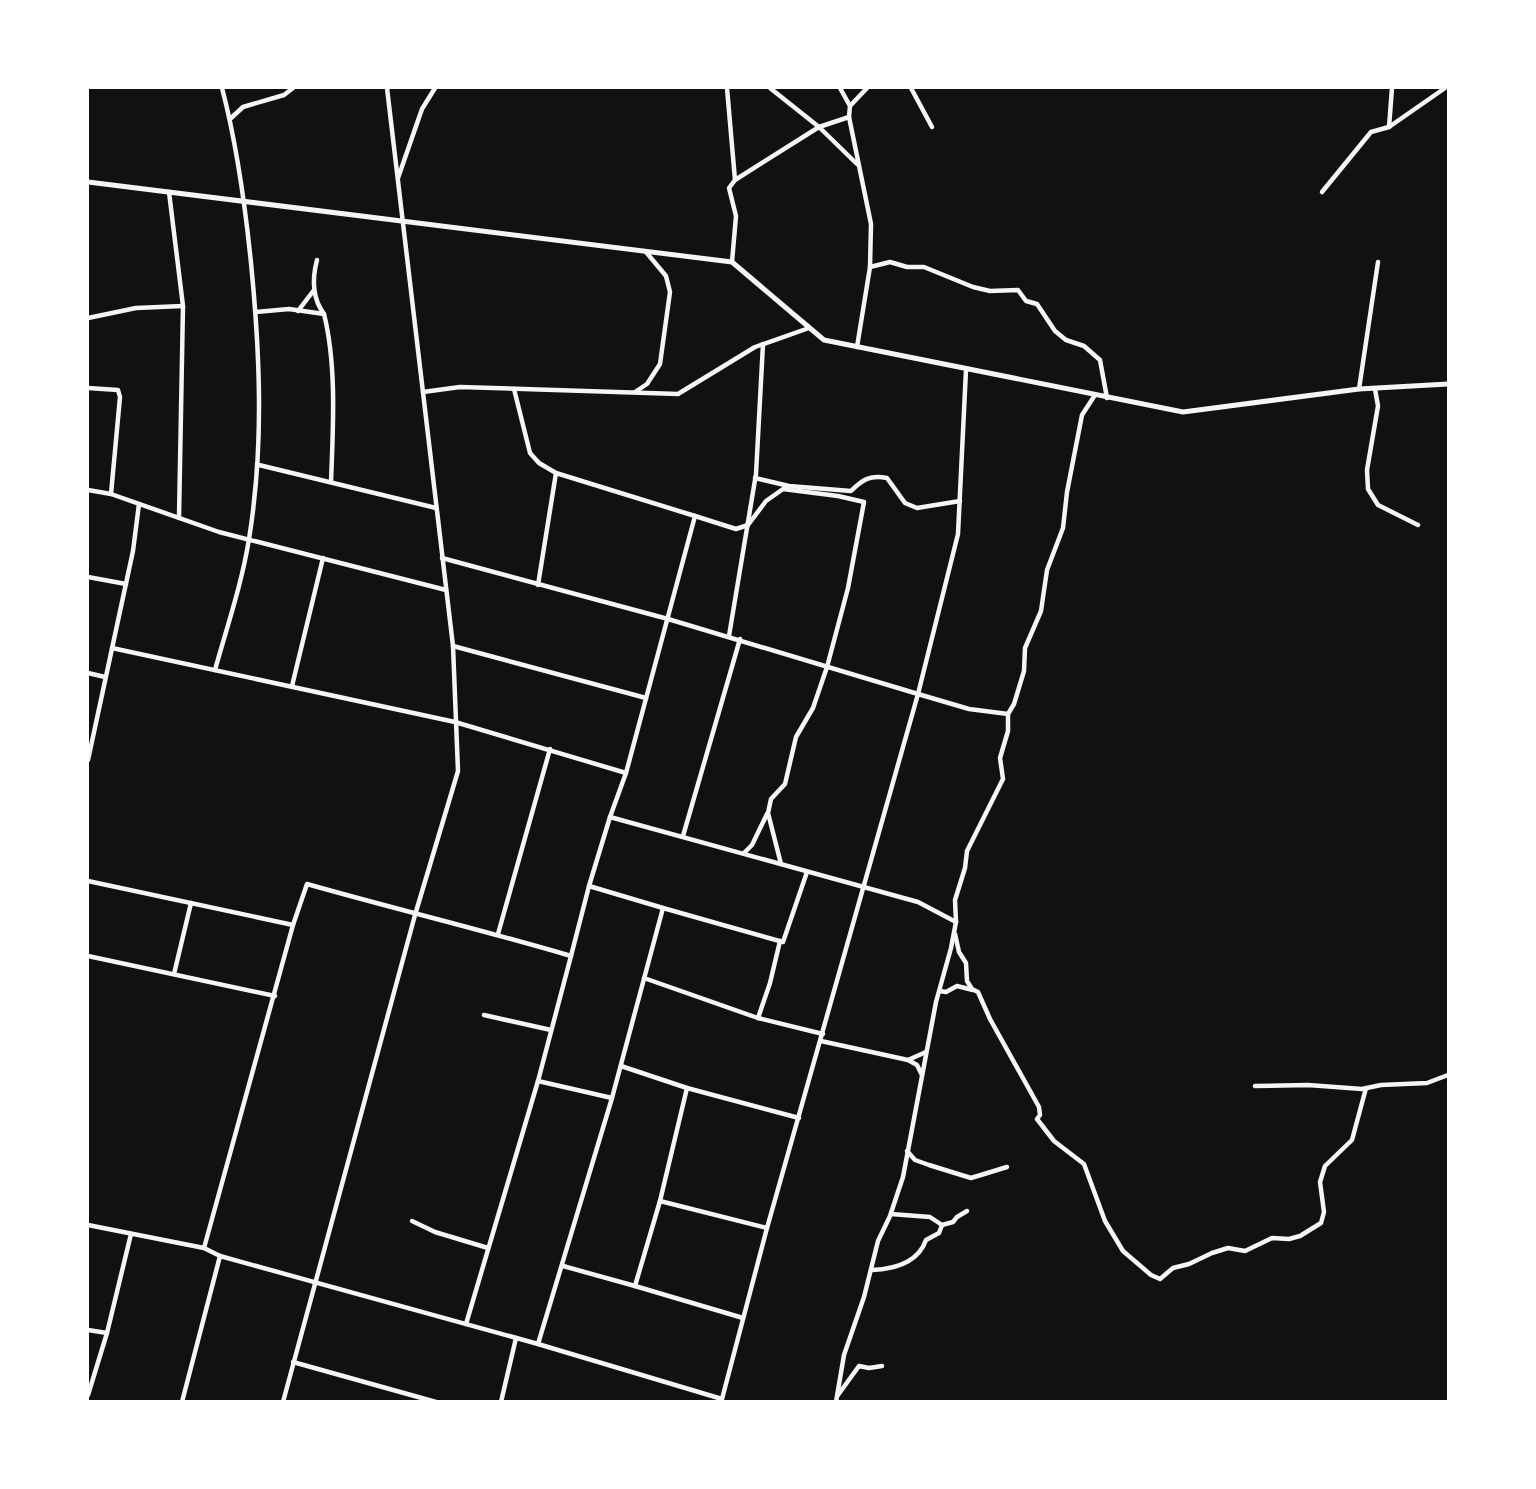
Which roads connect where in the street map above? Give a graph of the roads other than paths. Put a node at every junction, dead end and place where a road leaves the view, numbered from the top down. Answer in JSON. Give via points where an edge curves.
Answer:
{"nodes":[{"id":1,"x":222,"y":88,"type":"edge"},
{"id":2,"x":293,"y":88,"type":"edge"},
{"id":3,"x":387,"y":88,"type":"edge"},
{"id":4,"x":435,"y":88,"type":"edge"},
{"id":5,"x":727,"y":88,"type":"edge"},
{"id":6,"x":770,"y":88,"type":"edge"},
{"id":7,"x":840,"y":88,"type":"edge"},
{"id":8,"x":867,"y":88,"type":"edge"},
{"id":9,"x":912,"y":88,"type":"edge"},
{"id":10,"x":1392,"y":88,"type":"edge"},
{"id":11,"x":1445,"y":88,"type":"edge"},
{"id":12,"x":850,"y":106,"type":"junction"},
{"id":13,"x":849,"y":118,"type":"junction"},
{"id":14,"x":230,"y":119,"type":"junction"},
{"id":15,"x":819,"y":127,"type":"junction"},
{"id":16,"x":932,"y":127,"type":"dead end"},
{"id":17,"x":1390,"y":127,"type":"junction"},
{"id":18,"x":858,"y":165,"type":"junction"},
{"id":19,"x":398,"y":180,"type":"junction"},
{"id":20,"x":735,"y":180,"type":"junction"},
{"id":21,"x":88,"y":181,"type":"edge"},
{"id":22,"x":168,"y":192,"type":"junction"},
{"id":23,"x":1322,"y":192,"type":"dead end"},
{"id":24,"x":244,"y":200,"type":"junction"},
{"id":25,"x":403,"y":223,"type":"junction"},
{"id":26,"x":646,"y":252,"type":"junction"},
{"id":27,"x":316,"y":260,"type":"dead end"},
{"id":28,"x":732,"y":262,"type":"junction"},
{"id":29,"x":1378,"y":262,"type":"dead end"},
{"id":30,"x":870,"y":268,"type":"junction"},
{"id":31,"x":314,"y":290,"type":"junction"},
{"id":32,"x":183,"y":306,"type":"junction"},
{"id":33,"x":298,"y":311,"type":"junction"},
{"id":34,"x":256,"y":312,"type":"junction"},
{"id":35,"x":324,"y":314,"type":"junction"},
{"id":36,"x":88,"y":318,"type":"edge"},
{"id":37,"x":809,"y":328,"type":"junction"},
{"id":38,"x":763,"y":344,"type":"junction"},
{"id":39,"x":857,"y":347,"type":"junction"},
{"id":40,"x":966,"y":370,"type":"junction"},
{"id":41,"x":1448,"y":384,"type":"edge"},
{"id":42,"x":88,"y":388,"type":"edge"},
{"id":43,"x":514,"y":389,"type":"junction"},
{"id":44,"x":1359,"y":389,"type":"junction"},
{"id":45,"x":1375,"y":389,"type":"junction"},
{"id":46,"x":423,"y":392,"type":"junction"},
{"id":47,"x":634,"y":393,"type":"junction"},
{"id":48,"x":1095,"y":395,"type":"junction"},
{"id":49,"x":1107,"y":398,"type":"junction"},
{"id":50,"x":259,"y":465,"type":"junction"},
{"id":51,"x":556,"y":473,"type":"junction"},
{"id":52,"x":755,"y":478,"type":"junction"},
{"id":53,"x":331,"y":482,"type":"junction"},
{"id":54,"x":88,"y":490,"type":"edge"},
{"id":55,"x":111,"y":494,"type":"junction"},
{"id":56,"x":960,"y":501,"type":"junction"},
{"id":57,"x":139,"y":504,"type":"junction"},
{"id":58,"x":436,"y":508,"type":"junction"},
{"id":59,"x":695,"y":516,"type":"junction"},
{"id":60,"x":179,"y":518,"type":"junction"},
{"id":61,"x":1418,"y":524,"type":"dead end"},
{"id":62,"x":748,"y":525,"type":"junction"},
{"id":63,"x":249,"y":538,"type":"junction"},
{"id":64,"x":323,"y":558,"type":"junction"},
{"id":65,"x":442,"y":558,"type":"junction"},
{"id":66,"x":88,"y":577,"type":"edge"},
{"id":67,"x":126,"y":584,"type":"junction"},
{"id":68,"x":538,"y":585,"type":"junction"},
{"id":69,"x":446,"y":590,"type":"junction"},
{"id":70,"x":668,"y":619,"type":"junction"},
{"id":71,"x":730,"y":636,"type":"junction"},
{"id":72,"x":740,"y":639,"type":"junction"},
{"id":73,"x":453,"y":646,"type":"junction"},
{"id":74,"x":112,"y":648,"type":"junction"},
{"id":75,"x":827,"y":667,"type":"junction"},
{"id":76,"x":215,"y":670,"type":"junction"},
{"id":77,"x":88,"y":674,"type":"edge"},
{"id":78,"x":105,"y":676,"type":"junction"},
{"id":79,"x":292,"y":686,"type":"junction"},
{"id":80,"x":918,"y":694,"type":"junction"},
{"id":81,"x":646,"y":698,"type":"junction"},
{"id":82,"x":1008,"y":714,"type":"junction"},
{"id":83,"x":455,"y":722,"type":"junction"},
{"id":84,"x":550,"y":749,"type":"junction"},
{"id":85,"x":88,"y":760,"type":"edge"},
{"id":86,"x":626,"y":774,"type":"junction"},
{"id":87,"x":768,"y":813,"type":"junction"},
{"id":88,"x":610,"y":816,"type":"junction"},
{"id":89,"x":683,"y":836,"type":"junction"},
{"id":90,"x":744,"y":853,"type":"junction"},
{"id":91,"x":780,"y":864,"type":"junction"},
{"id":92,"x":806,"y":872,"type":"junction"},
{"id":93,"x":88,"y":881,"type":"edge"},
{"id":94,"x":589,"y":886,"type":"junction"},
{"id":95,"x":865,"y":887,"type":"junction"},
{"id":96,"x":190,"y":903,"type":"junction"},
{"id":97,"x":663,"y":908,"type":"junction"},
{"id":98,"x":415,"y":915,"type":"junction"},
{"id":99,"x":956,"y":922,"type":"junction"},
{"id":100,"x":293,"y":925,"type":"junction"},
{"id":101,"x":954,"y":930,"type":"junction"},
{"id":102,"x":498,"y":934,"type":"junction"},
{"id":103,"x":780,"y":941,"type":"junction"},
{"id":104,"x":88,"y":956,"type":"edge"},
{"id":105,"x":571,"y":956,"type":"junction"},
{"id":106,"x":174,"y":974,"type":"junction"},
{"id":107,"x":644,"y":978,"type":"junction"},
{"id":108,"x":974,"y":990,"type":"junction"},
{"id":109,"x":940,"y":991,"type":"junction"},
{"id":110,"x":275,"y":996,"type":"junction"},
{"id":111,"x":484,"y":1016,"type":"dead end"},
{"id":112,"x":758,"y":1018,"type":"junction"},
{"id":113,"x":551,"y":1030,"type":"junction"},
{"id":114,"x":823,"y":1034,"type":"junction"},
{"id":115,"x":821,"y":1041,"type":"junction"},
{"id":116,"x":926,"y":1052,"type":"junction"},
{"id":117,"x":908,"y":1060,"type":"junction"},
{"id":118,"x":621,"y":1066,"type":"junction"},
{"id":119,"x":922,"y":1075,"type":"junction"},
{"id":120,"x":1448,"y":1075,"type":"edge"},
{"id":121,"x":538,"y":1081,"type":"junction"},
{"id":122,"x":1255,"y":1086,"type":"dead end"},
{"id":123,"x":687,"y":1088,"type":"junction"},
{"id":124,"x":1366,"y":1088,"type":"junction"},
{"id":125,"x":612,"y":1098,"type":"junction"},
{"id":126,"x":799,"y":1118,"type":"junction"},
{"id":127,"x":908,"y":1151,"type":"junction"},
{"id":128,"x":1007,"y":1167,"type":"dead end"},
{"id":129,"x":660,"y":1201,"type":"junction"},
{"id":130,"x":967,"y":1211,"type":"dead end"},
{"id":131,"x":891,"y":1214,"type":"junction"},
{"id":132,"x":412,"y":1221,"type":"dead end"},
{"id":133,"x":88,"y":1225,"type":"edge"},
{"id":134,"x":942,"y":1225,"type":"junction"},
{"id":135,"x":768,"y":1228,"type":"junction"},
{"id":136,"x":131,"y":1234,"type":"junction"},
{"id":137,"x":204,"y":1248,"type":"junction"},
{"id":138,"x":488,"y":1248,"type":"junction"},
{"id":139,"x":220,"y":1256,"type":"junction"},
{"id":140,"x":563,"y":1266,"type":"junction"},
{"id":141,"x":872,"y":1270,"type":"junction"},
{"id":142,"x":315,"y":1281,"type":"junction"},
{"id":143,"x":635,"y":1286,"type":"junction"},
{"id":144,"x":743,"y":1318,"type":"junction"},
{"id":145,"x":466,"y":1324,"type":"junction"},
{"id":146,"x":88,"y":1330,"type":"edge"},
{"id":147,"x":106,"y":1334,"type":"junction"},
{"id":148,"x":516,"y":1338,"type":"junction"},
{"id":149,"x":538,"y":1344,"type":"junction"},
{"id":150,"x":293,"y":1362,"type":"junction"},
{"id":151,"x":882,"y":1366,"type":"dead end"},
{"id":152,"x":88,"y":1395,"type":"edge"},
{"id":153,"x":837,"y":1399,"type":"edge"},
{"id":154,"x":722,"y":1400,"type":"edge"},
{"id":155,"x":182,"y":1402,"type":"edge"},
{"id":156,"x":283,"y":1402,"type":"edge"},
{"id":157,"x":436,"y":1402,"type":"edge"},
{"id":158,"x":501,"y":1402,"type":"edge"}],
"edges":[{"from":1,"to":14,"type":"street"},
{"from":2,"to":14,"type":"street","via":[[284,95],[243,107]]},
{"from":3,"to":19,"type":"street"},
{"from":4,"to":19,"type":"street","via":[[422,109]]},
{"from":5,"to":20,"type":"street"},
{"from":6,"to":15,"type":"street"},
{"from":7,"to":12,"type":"street"},
{"from":8,"to":12,"type":"street"},
{"from":9,"to":16,"type":"street"},
{"from":10,"to":17,"type":"street"},
{"from":11,"to":17,"type":"street"},
{"from":12,"to":13,"type":"street"},
{"from":13,"to":15,"type":"street"},
{"from":13,"to":18,"type":"street"},
{"from":14,"to":24,"type":"street"},
{"from":15,"to":18,"type":"street"},
{"from":15,"to":20,"type":"street"},
{"from":17,"to":23,"type":"street","via":[[1371,132]]},
{"from":18,"to":30,"type":"street","via":[[871,224]]},
{"from":19,"to":25,"type":"street"},
{"from":20,"to":28,"type":"street","via":[[730,188],[736,216]]},
{"from":21,"to":22,"type":"street"},
{"from":22,"to":24,"type":"street"},
{"from":22,"to":32,"type":"street"},
{"from":24,"to":25,"type":"street"},
{"from":24,"to":34,"type":"street"},
{"from":25,"to":26,"type":"street"},
{"from":25,"to":46,"type":"street"},
{"from":26,"to":28,"type":"street"},
{"from":26,"to":47,"type":"street","via":[[666,276],[670,292],[660,364],[647,384]]},
{"from":27,"to":31,"type":"street"},
{"from":28,"to":37,"type":"street"},
{"from":29,"to":44,"type":"street"},
{"from":30,"to":39,"type":"street"},
{"from":30,"to":49,"type":"street","via":[[890,262],[924,267],[990,291],[1018,290],[1026,301],[1037,304],[1055,331],[1066,340],[1084,346],[1100,360]]},
{"from":31,"to":33,"type":"street"},
{"from":31,"to":35,"type":"street","via":[[317,305]]},
{"from":32,"to":36,"type":"street","via":[[136,308]]},
{"from":32,"to":60,"type":"street"},
{"from":33,"to":34,"type":"street"},
{"from":33,"to":35,"type":"street"},
{"from":34,"to":50,"type":"street"},
{"from":35,"to":53,"type":"street","via":[[329,332],[333,419]]},
{"from":37,"to":38,"type":"street"},
{"from":37,"to":39,"type":"street","via":[[824,340]]},
{"from":38,"to":47,"type":"street","via":[[678,394]]},
{"from":38,"to":52,"type":"street"},
{"from":39,"to":40,"type":"street"},
{"from":40,"to":48,"type":"street"},
{"from":40,"to":56,"type":"street"},
{"from":41,"to":45,"type":"street"},
{"from":42,"to":55,"type":"street","via":[[118,390],[120,397]]},
{"from":43,"to":46,"type":"street","via":[[460,386]]},
{"from":43,"to":47,"type":"street"},
{"from":43,"to":51,"type":"street","via":[[530,453]]},
{"from":44,"to":45,"type":"street"},
{"from":44,"to":49,"type":"street","via":[[1183,412]]},
{"from":45,"to":61,"type":"street","via":[[1378,406],[1367,470],[1368,489],[1378,505]]},
{"from":46,"to":58,"type":"street"},
{"from":48,"to":49,"type":"street"},
{"from":48,"to":82,"type":"street","via":[[1082,415],[1067,492],[1064,528],[1047,570],[1041,610],[1025,648],[1024,671]]},
{"from":50,"to":53,"type":"street"},
{"from":50,"to":63,"type":"street"},
{"from":51,"to":59,"type":"street"},
{"from":51,"to":68,"type":"street"},
{"from":52,"to":56,"type":"street","via":[[789,486],[850,491],[873,475],[887,478],[906,503],[917,508]]},
{"from":52,"to":62,"type":"street"},
{"from":53,"to":58,"type":"street"},
{"from":54,"to":55,"type":"street"},
{"from":55,"to":57,"type":"street"},
{"from":56,"to":80,"type":"street","via":[[958,534]]},
{"from":57,"to":60,"type":"street"},
{"from":57,"to":67,"type":"street"},
{"from":58,"to":65,"type":"street"},
{"from":59,"to":62,"type":"street","via":[[736,529]]},
{"from":59,"to":70,"type":"street"},
{"from":60,"to":63,"type":"street"},
{"from":62,"to":71,"type":"street"},
{"from":62,"to":75,"type":"street","via":[[766,501],[783,489],[864,502],[848,588]]},
{"from":63,"to":64,"type":"street"},
{"from":63,"to":76,"type":"street","via":[[237,595]]},
{"from":64,"to":69,"type":"street"},
{"from":64,"to":79,"type":"street"},
{"from":65,"to":68,"type":"street"},
{"from":65,"to":69,"type":"street"},
{"from":66,"to":67,"type":"street"},
{"from":67,"to":74,"type":"street"},
{"from":68,"to":70,"type":"street"},
{"from":69,"to":73,"type":"street"},
{"from":70,"to":71,"type":"street"},
{"from":70,"to":81,"type":"street"},
{"from":71,"to":72,"type":"street"},
{"from":72,"to":75,"type":"street"},
{"from":72,"to":89,"type":"street"},
{"from":73,"to":81,"type":"street"},
{"from":73,"to":83,"type":"street"},
{"from":74,"to":76,"type":"street"},
{"from":74,"to":78,"type":"street"},
{"from":75,"to":80,"type":"street"},
{"from":75,"to":87,"type":"street","via":[[813,708],[796,737],[785,784],[771,799]]},
{"from":76,"to":79,"type":"street"},
{"from":77,"to":78,"type":"street"},
{"from":78,"to":85,"type":"street"},
{"from":79,"to":83,"type":"street"},
{"from":80,"to":82,"type":"street","via":[[969,709]]},
{"from":80,"to":95,"type":"street"},
{"from":81,"to":86,"type":"street"},
{"from":82,"to":99,"type":"street","via":[[1008,731],[1000,758],[1003,779],[967,851],[955,900]]},
{"from":83,"to":84,"type":"street"},
{"from":83,"to":98,"type":"street","via":[[458,771]]},
{"from":84,"to":86,"type":"street"},
{"from":84,"to":102,"type":"street"},
{"from":86,"to":88,"type":"street"},
{"from":87,"to":90,"type":"street","via":[[760,832]]},
{"from":87,"to":91,"type":"street"},
{"from":88,"to":89,"type":"street"},
{"from":88,"to":94,"type":"street"},
{"from":89,"to":90,"type":"street"},
{"from":90,"to":91,"type":"street"},
{"from":91,"to":92,"type":"street"},
{"from":92,"to":95,"type":"street"},
{"from":92,"to":103,"type":"street"},
{"from":93,"to":96,"type":"street"},
{"from":94,"to":97,"type":"street"},
{"from":94,"to":105,"type":"street"},
{"from":95,"to":99,"type":"street","via":[[918,902]]},
{"from":95,"to":114,"type":"street"},
{"from":96,"to":100,"type":"street"},
{"from":96,"to":106,"type":"street"},
{"from":97,"to":103,"type":"street"},
{"from":97,"to":107,"type":"street"},
{"from":98,"to":100,"type":"street","via":[[307,884]]},
{"from":98,"to":102,"type":"street"},
{"from":98,"to":142,"type":"street"},
{"from":99,"to":101,"type":"street"},
{"from":100,"to":110,"type":"street"},
{"from":101,"to":108,"type":"street","via":[[959,952],[966,963],[968,981]]},
{"from":101,"to":109,"type":"street"},
{"from":102,"to":105,"type":"street"},
{"from":103,"to":112,"type":"street"},
{"from":104,"to":106,"type":"street"},
{"from":105,"to":113,"type":"street"},
{"from":106,"to":110,"type":"street"},
{"from":107,"to":112,"type":"street"},
{"from":107,"to":118,"type":"street"},
{"from":108,"to":109,"type":"street","via":[[957,986],[946,992]]},
{"from":108,"to":124,"type":"street","via":[[978,992],[1039,1107],[1037,1119],[1041,1126],[1054,1141],[1084,1164],[1105,1221],[1123,1251],[1151,1276],[1160,1279],[1172,1268],[1212,1253],[1228,1248],[1245,1251],[1272,1238],[1300,1236],[1321,1223],[1324,1212],[1320,1182],[1325,1166],[1352,1140]]},
{"from":109,"to":116,"type":"street"},
{"from":110,"to":137,"type":"street"},
{"from":111,"to":113,"type":"street"},
{"from":112,"to":114,"type":"street"},
{"from":113,"to":121,"type":"street"},
{"from":114,"to":115,"type":"street"},
{"from":115,"to":117,"type":"street"},
{"from":115,"to":126,"type":"street"},
{"from":116,"to":117,"type":"street"},
{"from":116,"to":119,"type":"street"},
{"from":117,"to":119,"type":"street","via":[[917,1065]]},
{"from":118,"to":123,"type":"street"},
{"from":118,"to":125,"type":"street"},
{"from":119,"to":127,"type":"street"},
{"from":120,"to":124,"type":"street","via":[[1427,1084]]},
{"from":121,"to":125,"type":"street"},
{"from":121,"to":138,"type":"street"},
{"from":122,"to":124,"type":"street"},
{"from":123,"to":126,"type":"street"},
{"from":123,"to":129,"type":"street"},
{"from":125,"to":140,"type":"street"},
{"from":126,"to":135,"type":"street"},
{"from":127,"to":128,"type":"street","via":[[916,1160],[971,1178]]},
{"from":127,"to":131,"type":"street","via":[[904,1177]]},
{"from":129,"to":135,"type":"street"},
{"from":129,"to":143,"type":"street"},
{"from":130,"to":134,"type":"street","via":[[953,1222]]},
{"from":131,"to":134,"type":"street","via":[[930,1217]]},
{"from":131,"to":141,"type":"street","via":[[878,1242]]},
{"from":132,"to":138,"type":"street","via":[[435,1232]]},
{"from":133,"to":136,"type":"street"},
{"from":134,"to":141,"type":"street","via":[[939,1233],[926,1240],[922,1251],[912,1260],[892,1268]]},
{"from":135,"to":144,"type":"street"},
{"from":136,"to":137,"type":"street"},
{"from":136,"to":147,"type":"street"},
{"from":137,"to":139,"type":"street"},
{"from":138,"to":145,"type":"street"},
{"from":139,"to":142,"type":"street"},
{"from":139,"to":155,"type":"street"},
{"from":140,"to":143,"type":"street"},
{"from":140,"to":149,"type":"street"},
{"from":141,"to":153,"type":"street","via":[[844,1355]]},
{"from":142,"to":145,"type":"street"},
{"from":142,"to":150,"type":"street"},
{"from":143,"to":144,"type":"street"},
{"from":144,"to":154,"type":"street"},
{"from":145,"to":148,"type":"street"},
{"from":146,"to":147,"type":"street"},
{"from":147,"to":152,"type":"street"},
{"from":148,"to":149,"type":"street"},
{"from":148,"to":158,"type":"street"},
{"from":149,"to":154,"type":"street"},
{"from":150,"to":156,"type":"street"},
{"from":150,"to":157,"type":"street"},
{"from":151,"to":153,"type":"street","via":[[860,1366]]}]}
